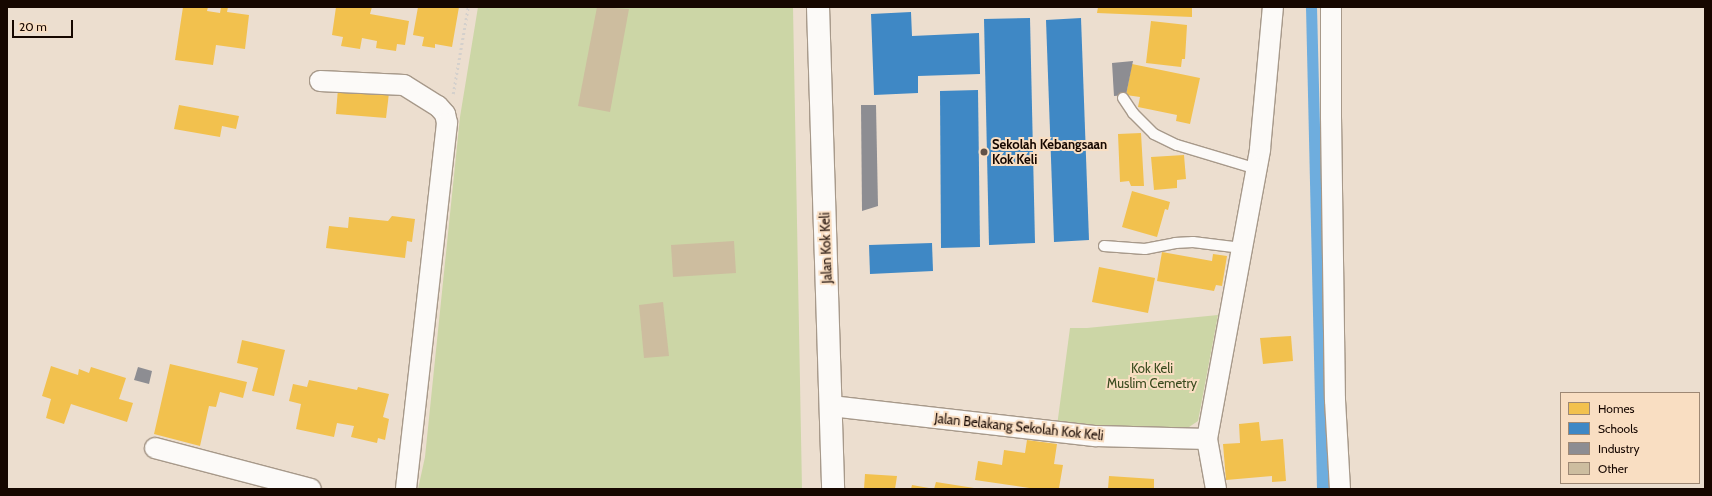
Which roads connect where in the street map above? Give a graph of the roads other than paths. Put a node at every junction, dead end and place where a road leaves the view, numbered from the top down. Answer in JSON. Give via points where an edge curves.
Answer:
{"nodes":[{"id":1,"x":818,"y":7,"type":"edge"},
{"id":2,"x":1273,"y":7,"type":"edge"},
{"id":3,"x":1331,"y":7,"type":"edge"},
{"id":4,"x":320,"y":81,"type":"dead end"},
{"id":5,"x":1123,"y":98,"type":"dead end"},
{"id":6,"x":1257,"y":169,"type":"junction"},
{"id":7,"x":1104,"y":246,"type":"dead end"},
{"id":8,"x":1242,"y":248,"type":"junction"},
{"id":9,"x":830,"y":406,"type":"junction"},
{"id":10,"x":1207,"y":439,"type":"junction"},
{"id":11,"x":155,"y":448,"type":"dead end"},
{"id":12,"x":311,"y":489,"type":"edge"},
{"id":13,"x":406,"y":489,"type":"edge"},
{"id":14,"x":833,"y":489,"type":"edge"},
{"id":15,"x":1216,"y":489,"type":"edge"},
{"id":16,"x":1340,"y":489,"type":"edge"}],
"edges":[{"from":1,"to":9,"type":"street","name":"Jalan Kok Keli"},
{"from":2,"to":6,"type":"street"},
{"from":3,"to":16,"type":"street","via":[[1335,400]]},
{"from":4,"to":13,"type":"street","via":[[404,85],[438,106],[445,114],[447,123]]},
{"from":5,"to":6,"type":"lane","via":[[1133,113],[1154,134],[1176,145]]},
{"from":6,"to":8,"type":"street"},
{"from":7,"to":8,"type":"lane","via":[[1145,249],[1194,242]]},
{"from":8,"to":10,"type":"street"},
{"from":9,"to":10,"type":"street","name":"Jalan Belakang Sekolah Kok Keli","via":[[1088,435]]},
{"from":9,"to":14,"type":"street","name":"Jalan Kok Keli"},
{"from":10,"to":15,"type":"street"},
{"from":11,"to":12,"type":"street"}]}
